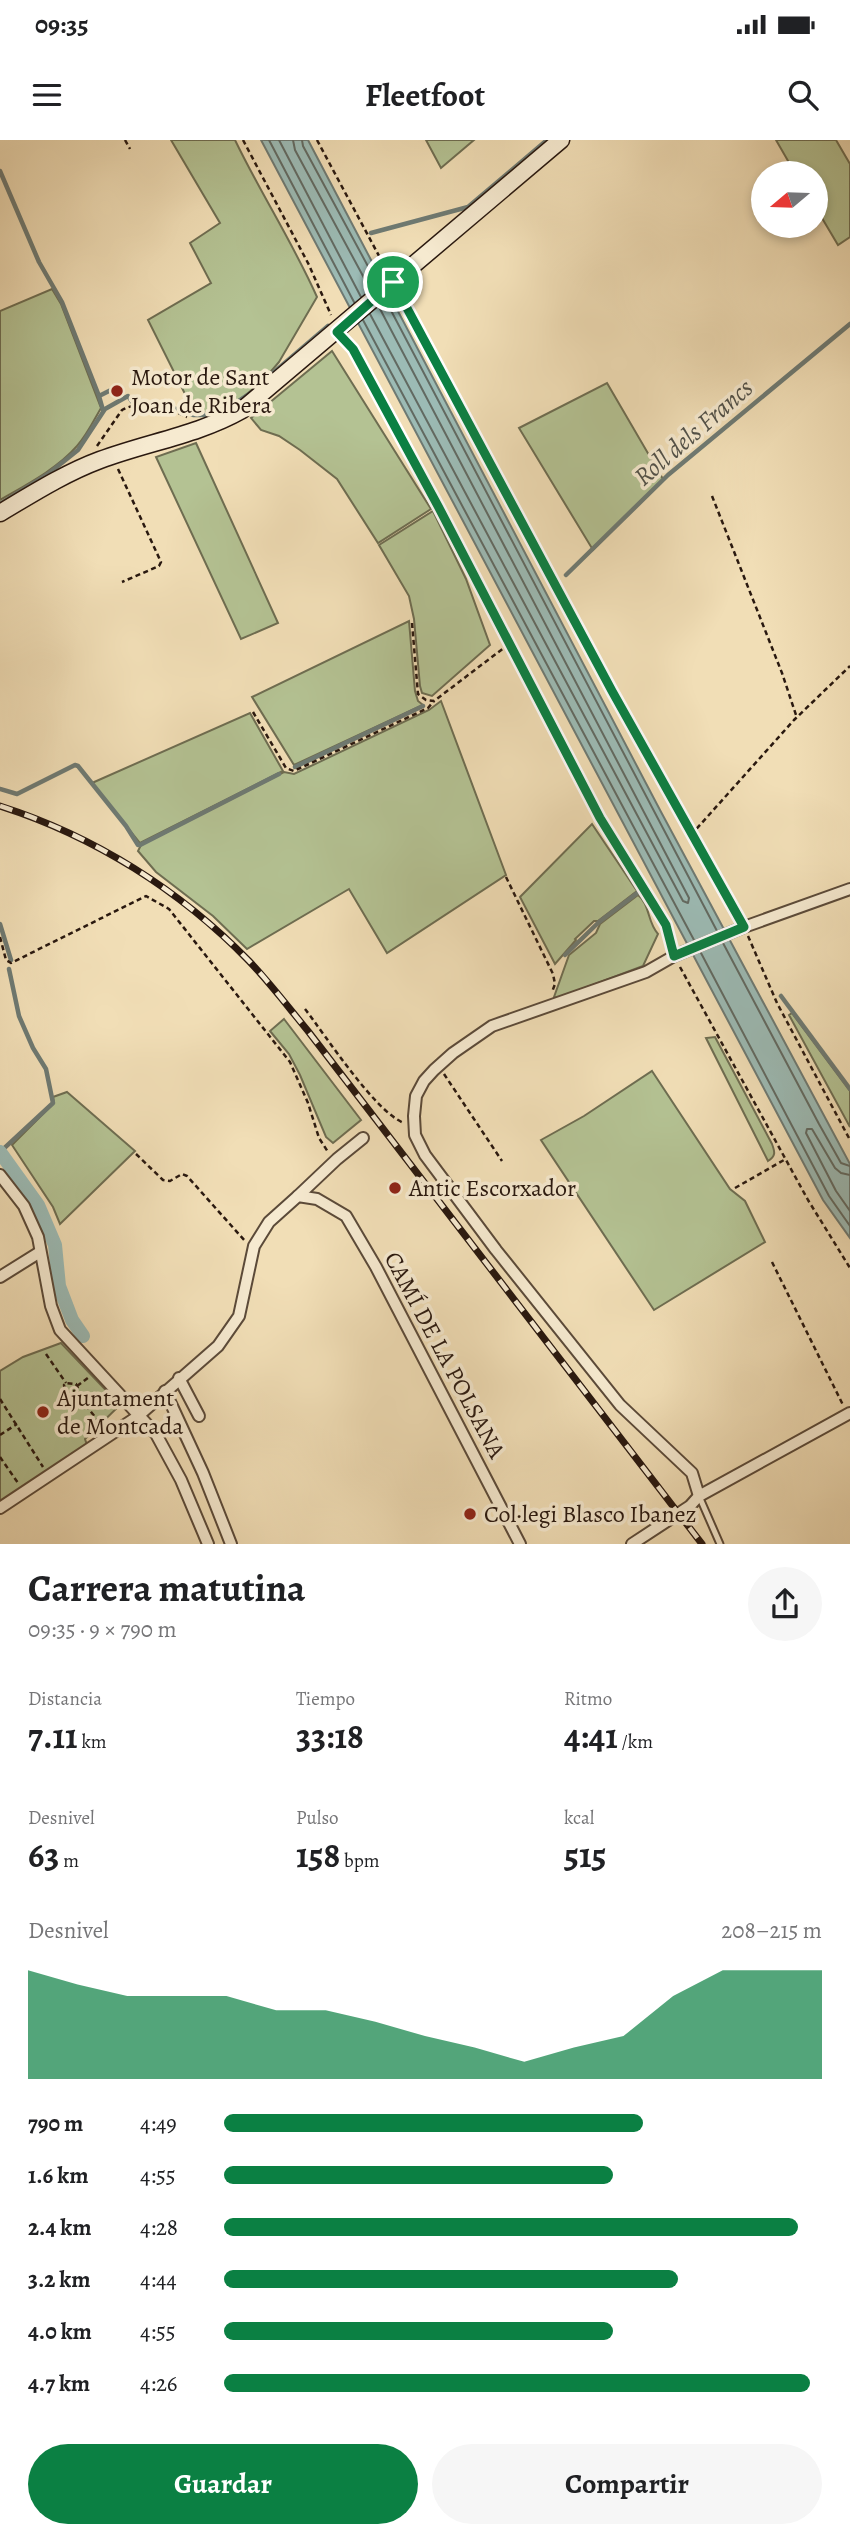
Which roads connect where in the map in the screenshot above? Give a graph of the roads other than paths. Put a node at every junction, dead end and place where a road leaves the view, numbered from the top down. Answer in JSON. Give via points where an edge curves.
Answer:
{"nodes":[{"id":1,"x":561,"y":140,"type":"edge"},
{"id":2,"x":0,"y":513,"type":"edge"},
{"id":3,"x":850,"y":889,"type":"edge"},
{"id":4,"x":363,"y":1138,"type":"dead end"},
{"id":5,"x":1,"y":1179,"type":"edge"},
{"id":6,"x":298,"y":1196,"type":"junction"},
{"id":7,"x":40,"y":1252,"type":"junction"},
{"id":8,"x":0,"y":1277,"type":"edge"},
{"id":9,"x":179,"y":1378,"type":"junction"},
{"id":10,"x":161,"y":1394,"type":"junction"},
{"id":11,"x":849,"y":1414,"type":"edge"},
{"id":12,"x":199,"y":1416,"type":"dead end"},
{"id":13,"x":137,"y":1417,"type":"junction"},
{"id":14,"x":699,"y":1496,"type":"junction"},
{"id":15,"x":0,"y":1508,"type":"edge"},
{"id":16,"x":208,"y":1544,"type":"edge"},
{"id":17,"x":231,"y":1544,"type":"edge"},
{"id":18,"x":520,"y":1544,"type":"edge"},
{"id":19,"x":632,"y":1544,"type":"edge"},
{"id":20,"x":720,"y":1544,"type":"edge"}],
"edges":[{"from":1,"to":2,"type":"street","via":[[243,410],[205,428],[81,468]]},
{"from":3,"to":14,"type":"street","via":[[744,927],[646,972],[492,1026],[438,1065],[416,1096],[415,1135],[425,1155],[620,1405],[692,1474]]},
{"from":4,"to":6,"type":"street"},
{"from":5,"to":7,"type":"street","via":[[24,1206]]},
{"from":6,"to":9,"type":"street","via":[[268,1222],[254,1246],[239,1316],[218,1346]]},
{"from":6,"to":18,"type":"street","name":"CAMÍ DE LA POLSANA","via":[[317,1199],[346,1216]]},
{"from":7,"to":8,"type":"street"},
{"from":7,"to":13,"type":"street","via":[[60,1330]]},
{"from":9,"to":10,"type":"street"},
{"from":9,"to":12,"type":"street"},
{"from":10,"to":13,"type":"street"},
{"from":10,"to":17,"type":"street","via":[[203,1474]]},
{"from":11,"to":14,"type":"street"},
{"from":13,"to":15,"type":"street"},
{"from":13,"to":16,"type":"street","via":[[156,1434],[169,1456]]},
{"from":14,"to":19,"type":"street"},
{"from":14,"to":20,"type":"lane"}]}
